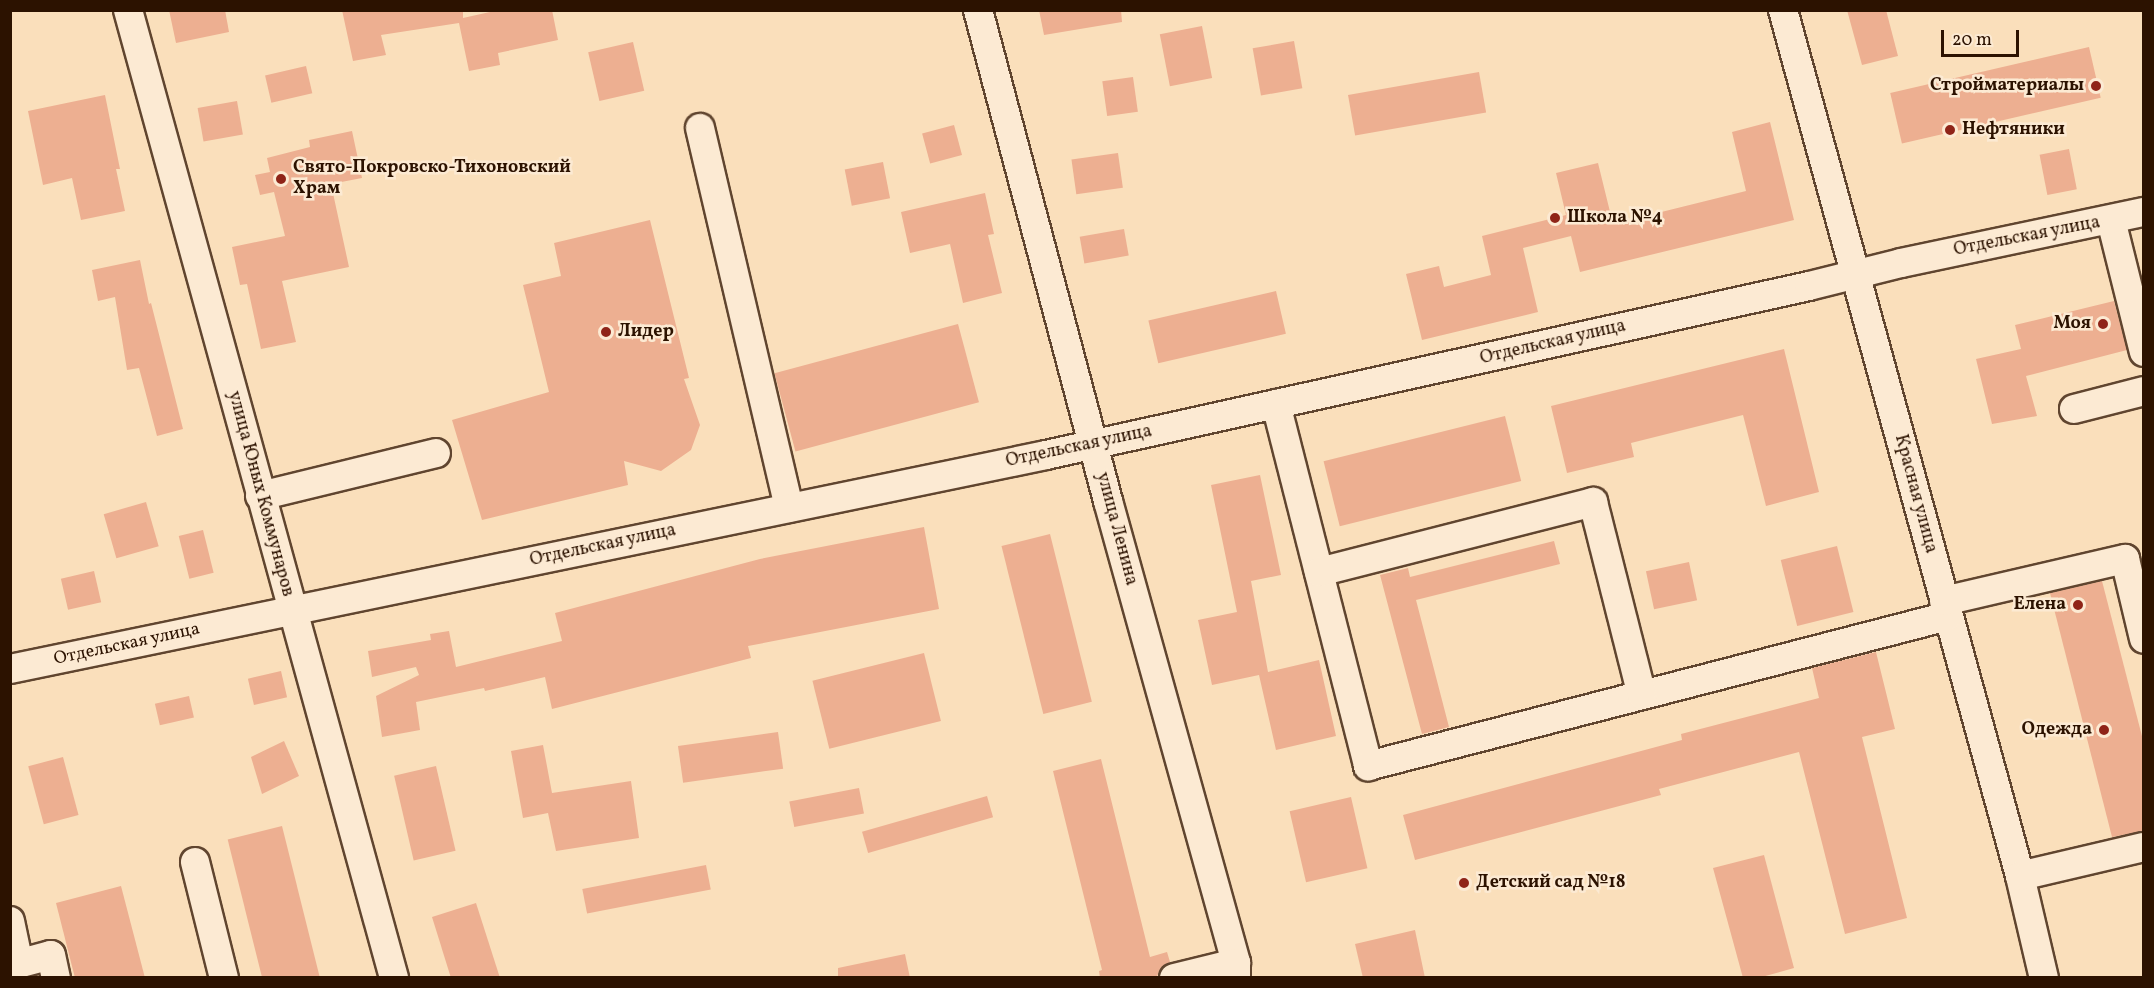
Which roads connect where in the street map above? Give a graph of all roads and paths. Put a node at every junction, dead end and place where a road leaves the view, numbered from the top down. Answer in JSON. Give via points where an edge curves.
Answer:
{"nodes":[{"id":1,"x":128,"y":10,"type":"edge"},
{"id":2,"x":978,"y":10,"type":"edge"},
{"id":3,"x":1783,"y":10,"type":"edge"},
{"id":4,"x":700,"y":128,"type":"dead end"},
{"id":5,"x":2144,"y":212,"type":"edge"},
{"id":6,"x":2110,"y":220,"type":"junction"},
{"id":7,"x":1855,"y":274,"type":"junction"},
{"id":8,"x":2144,"y":352,"type":"edge"},
{"id":9,"x":2144,"y":391,"type":"edge"},
{"id":10,"x":1276,"y":404,"type":"junction"},
{"id":11,"x":2074,"y":409,"type":"dead end"},
{"id":12,"x":1093,"y":444,"type":"junction"},
{"id":13,"x":436,"y":453,"type":"dead end"},
{"id":14,"x":260,"y":496,"type":"junction"},
{"id":15,"x":789,"y":508,"type":"junction"},
{"id":16,"x":1319,"y":572,"type":"junction"},
{"id":17,"x":1946,"y":609,"type":"junction"},
{"id":18,"x":291,"y":611,"type":"junction"},
{"id":19,"x":2144,"y":639,"type":"edge"},
{"id":20,"x":10,"y":669,"type":"edge"},
{"id":21,"x":1642,"y":695,"type":"junction"},
{"id":22,"x":2144,"y":846,"type":"edge"},
{"id":23,"x":195,"y":861,"type":"dead end"},
{"id":24,"x":2020,"y":876,"type":"junction"},
{"id":25,"x":10,"y":921,"type":"edge"},
{"id":26,"x":15,"y":965,"type":"edge"},
{"id":27,"x":1236,"y":970,"type":"edge"},
{"id":28,"x":56,"y":978,"type":"edge"},
{"id":29,"x":224,"y":978,"type":"edge"},
{"id":30,"x":394,"y":978,"type":"edge"},
{"id":31,"x":1174,"y":978,"type":"edge"},
{"id":32,"x":2044,"y":978,"type":"edge"}],
"edges":[{"from":1,"to":14,"type":"street","name":"улица Юных Коммунаров"},
{"from":2,"to":12,"type":"street","name":"улица Ленина"},
{"from":3,"to":7,"type":"street","name":"Красная улица"},
{"from":4,"to":15,"type":"street"},
{"from":5,"to":6,"type":"street","name":"Отдельская улица"},
{"from":6,"to":7,"type":"street","name":"Отдельская улица"},
{"from":6,"to":8,"type":"street"},
{"from":7,"to":10,"type":"street","name":"Отдельская улица"},
{"from":7,"to":17,"type":"street","name":"Красная улица"},
{"from":9,"to":11,"type":"street"},
{"from":10,"to":12,"type":"street","name":"Отдельская улица"},
{"from":10,"to":16,"type":"street"},
{"from":12,"to":15,"type":"street","name":"Отдельская улица"},
{"from":12,"to":27,"type":"street","name":"улица Ленина"},
{"from":13,"to":14,"type":"street"},
{"from":14,"to":18,"type":"street","name":"улица Юных Коммунаров"},
{"from":15,"to":18,"type":"street","name":"Отдельская улица"},
{"from":16,"to":21,"type":"street","via":[[1593,502]]},
{"from":16,"to":21,"type":"street","via":[[1368,766]]},
{"from":17,"to":19,"type":"street","via":[[2126,559]]},
{"from":17,"to":21,"type":"street"},
{"from":17,"to":24,"type":"street","name":"Красная улица"},
{"from":18,"to":20,"type":"street","name":"Отдельская улица"},
{"from":18,"to":30,"type":"street","name":"улица Юных Коммунаров"},
{"from":22,"to":24,"type":"street"},
{"from":23,"to":29,"type":"street"},
{"from":24,"to":32,"type":"street","name":"Красная улица"},
{"from":25,"to":26,"type":"street"},
{"from":26,"to":28,"type":"street","via":[[51,955]]},
{"from":27,"to":31,"type":"street"}]}
